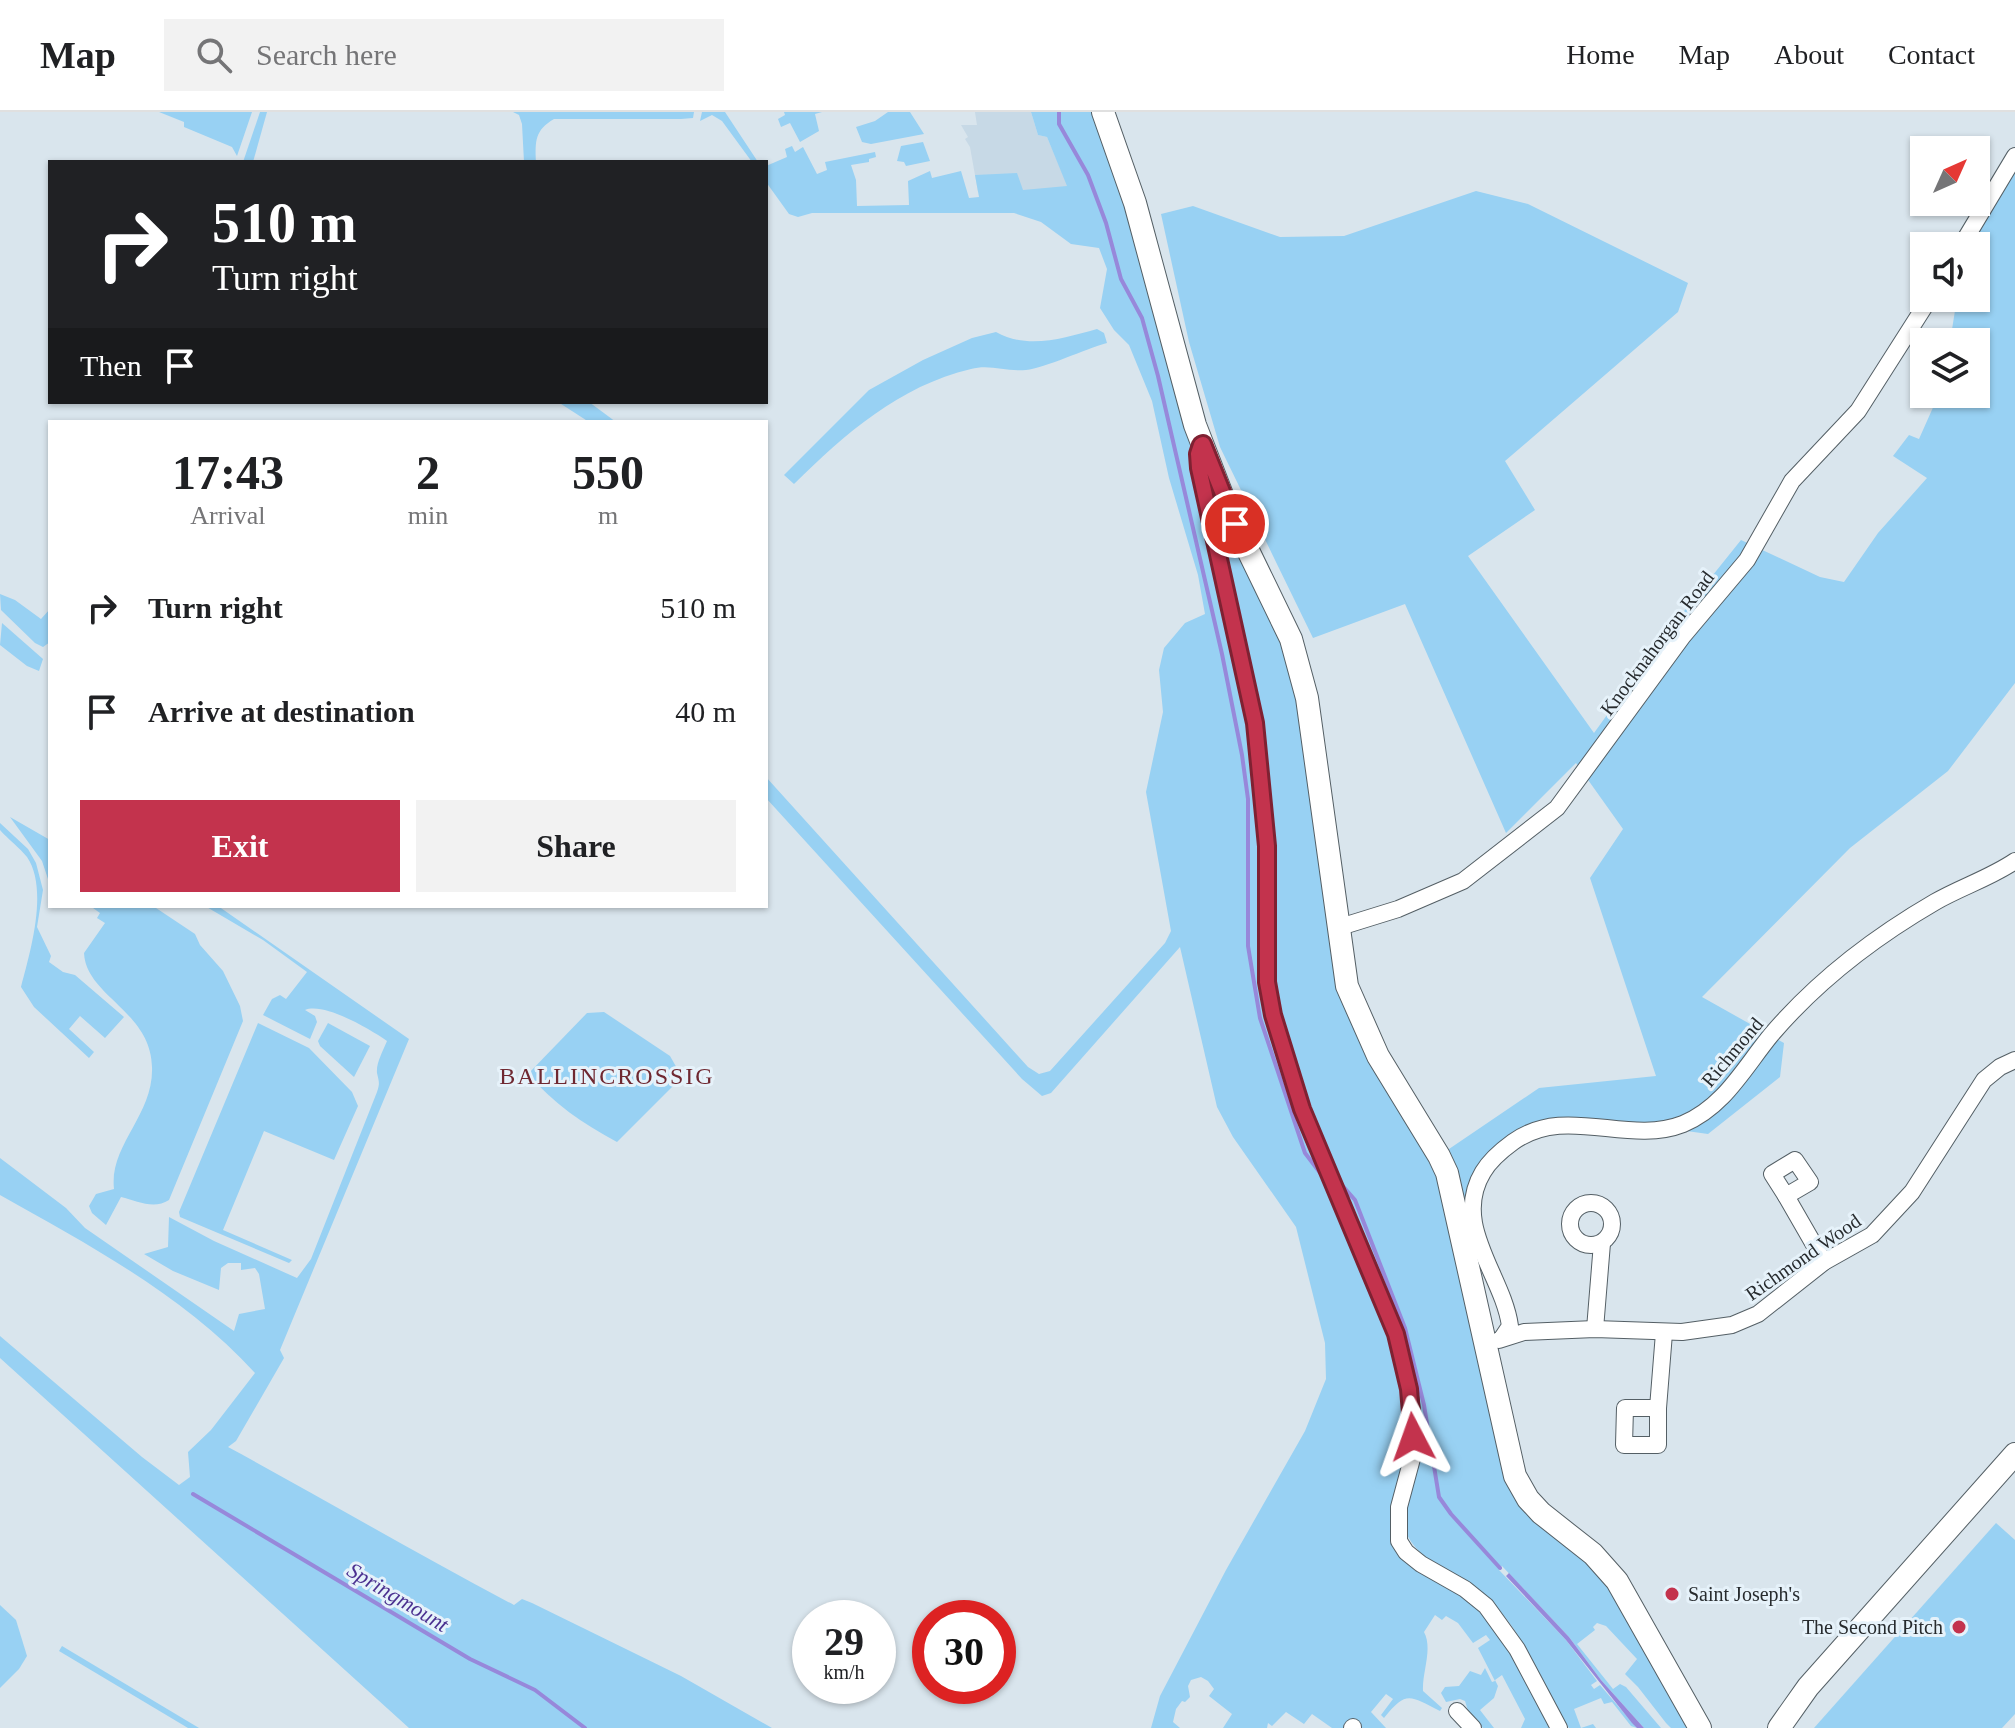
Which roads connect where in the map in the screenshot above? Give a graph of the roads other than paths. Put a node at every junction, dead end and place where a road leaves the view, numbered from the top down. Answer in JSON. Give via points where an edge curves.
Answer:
{"nodes":[{"id":1,"x":1103,"y":112,"type":"edge"},
{"id":2,"x":2015,"y":156,"type":"edge"},
{"id":3,"x":1969,"y":232,"type":"edge"},
{"id":4,"x":1921,"y":312,"type":"edge"},
{"id":5,"x":1203,"y":444,"type":"junction"},
{"id":6,"x":2015,"y":861,"type":"edge"},
{"id":7,"x":1340,"y":927,"type":"junction"},
{"id":8,"x":2015,"y":1060,"type":"edge"},
{"id":9,"x":1786,"y":1196,"type":"dead end"},
{"id":10,"x":1602,"y":1243,"type":"dead end"},
{"id":11,"x":1824,"y":1262,"type":"junction"},
{"id":12,"x":1595,"y":1329,"type":"junction"},
{"id":13,"x":1664,"y":1333,"type":"junction"},
{"id":14,"x":1494,"y":1342,"type":"junction"},
{"id":15,"x":1658,"y":1408,"type":"dead end"},
{"id":16,"x":2015,"y":1454,"type":"edge"},
{"id":17,"x":1457,"y":1711,"type":"dead end"},
{"id":18,"x":1775,"y":1726,"type":"edge"},
{"id":19,"x":1473,"y":1728,"type":"edge"},
{"id":20,"x":1559,"y":1728,"type":"edge"},
{"id":21,"x":1700,"y":1728,"type":"edge"}],
"edges":[{"from":1,"to":5,"type":"street","via":[[1135,203]]},
{"from":2,"to":3,"type":"street"},
{"from":4,"to":7,"type":"street","name":"Knocknahorgan Road","via":[[1858,411],[1792,481],[1747,560],[1683,636],[1557,808],[1463,881]]},
{"from":5,"to":7,"type":"street","via":[[1298,663]]},
{"from":5,"to":20,"type":"street","via":[[1199,468],[1255,723],[1267,846],[1267,982],[1273,1015],[1302,1109],[1396,1334],[1409,1389],[1413,1455],[1399,1507],[1399,1541],[1421,1564],[1486,1606],[1517,1649]]},
{"from":6,"to":14,"type":"street","name":"Richmond","via":[[1868,944],[1798,1006],[1706,1112],[1663,1130],[1568,1123],[1541,1127],[1501,1151],[1483,1172],[1473,1215],[1477,1240],[1508,1310],[1510,1326]]},
{"from":7,"to":14,"type":"street","via":[[1347,986],[1357,1012],[1447,1173]]},
{"from":8,"to":11,"type":"street","name":"Richmond Wood","via":[[1984,1080],[1912,1192],[1872,1235]]},
{"from":9,"to":11,"type":"street"},
{"from":10,"to":12,"type":"street"},
{"from":11,"to":13,"type":"street","name":"Richmond Wood","via":[[1758,1314],[1732,1325]]},
{"from":12,"to":13,"type":"street","name":"Richmond Wood"},
{"from":12,"to":14,"type":"street","name":"Richmond Wood","via":[[1524,1332]]},
{"from":13,"to":15,"type":"street"},
{"from":14,"to":21,"type":"street","via":[[1509,1453],[1521,1488],[1541,1513],[1593,1554],[1617,1581]]},
{"from":16,"to":18,"type":"street"},
{"from":17,"to":19,"type":"street"}]}
